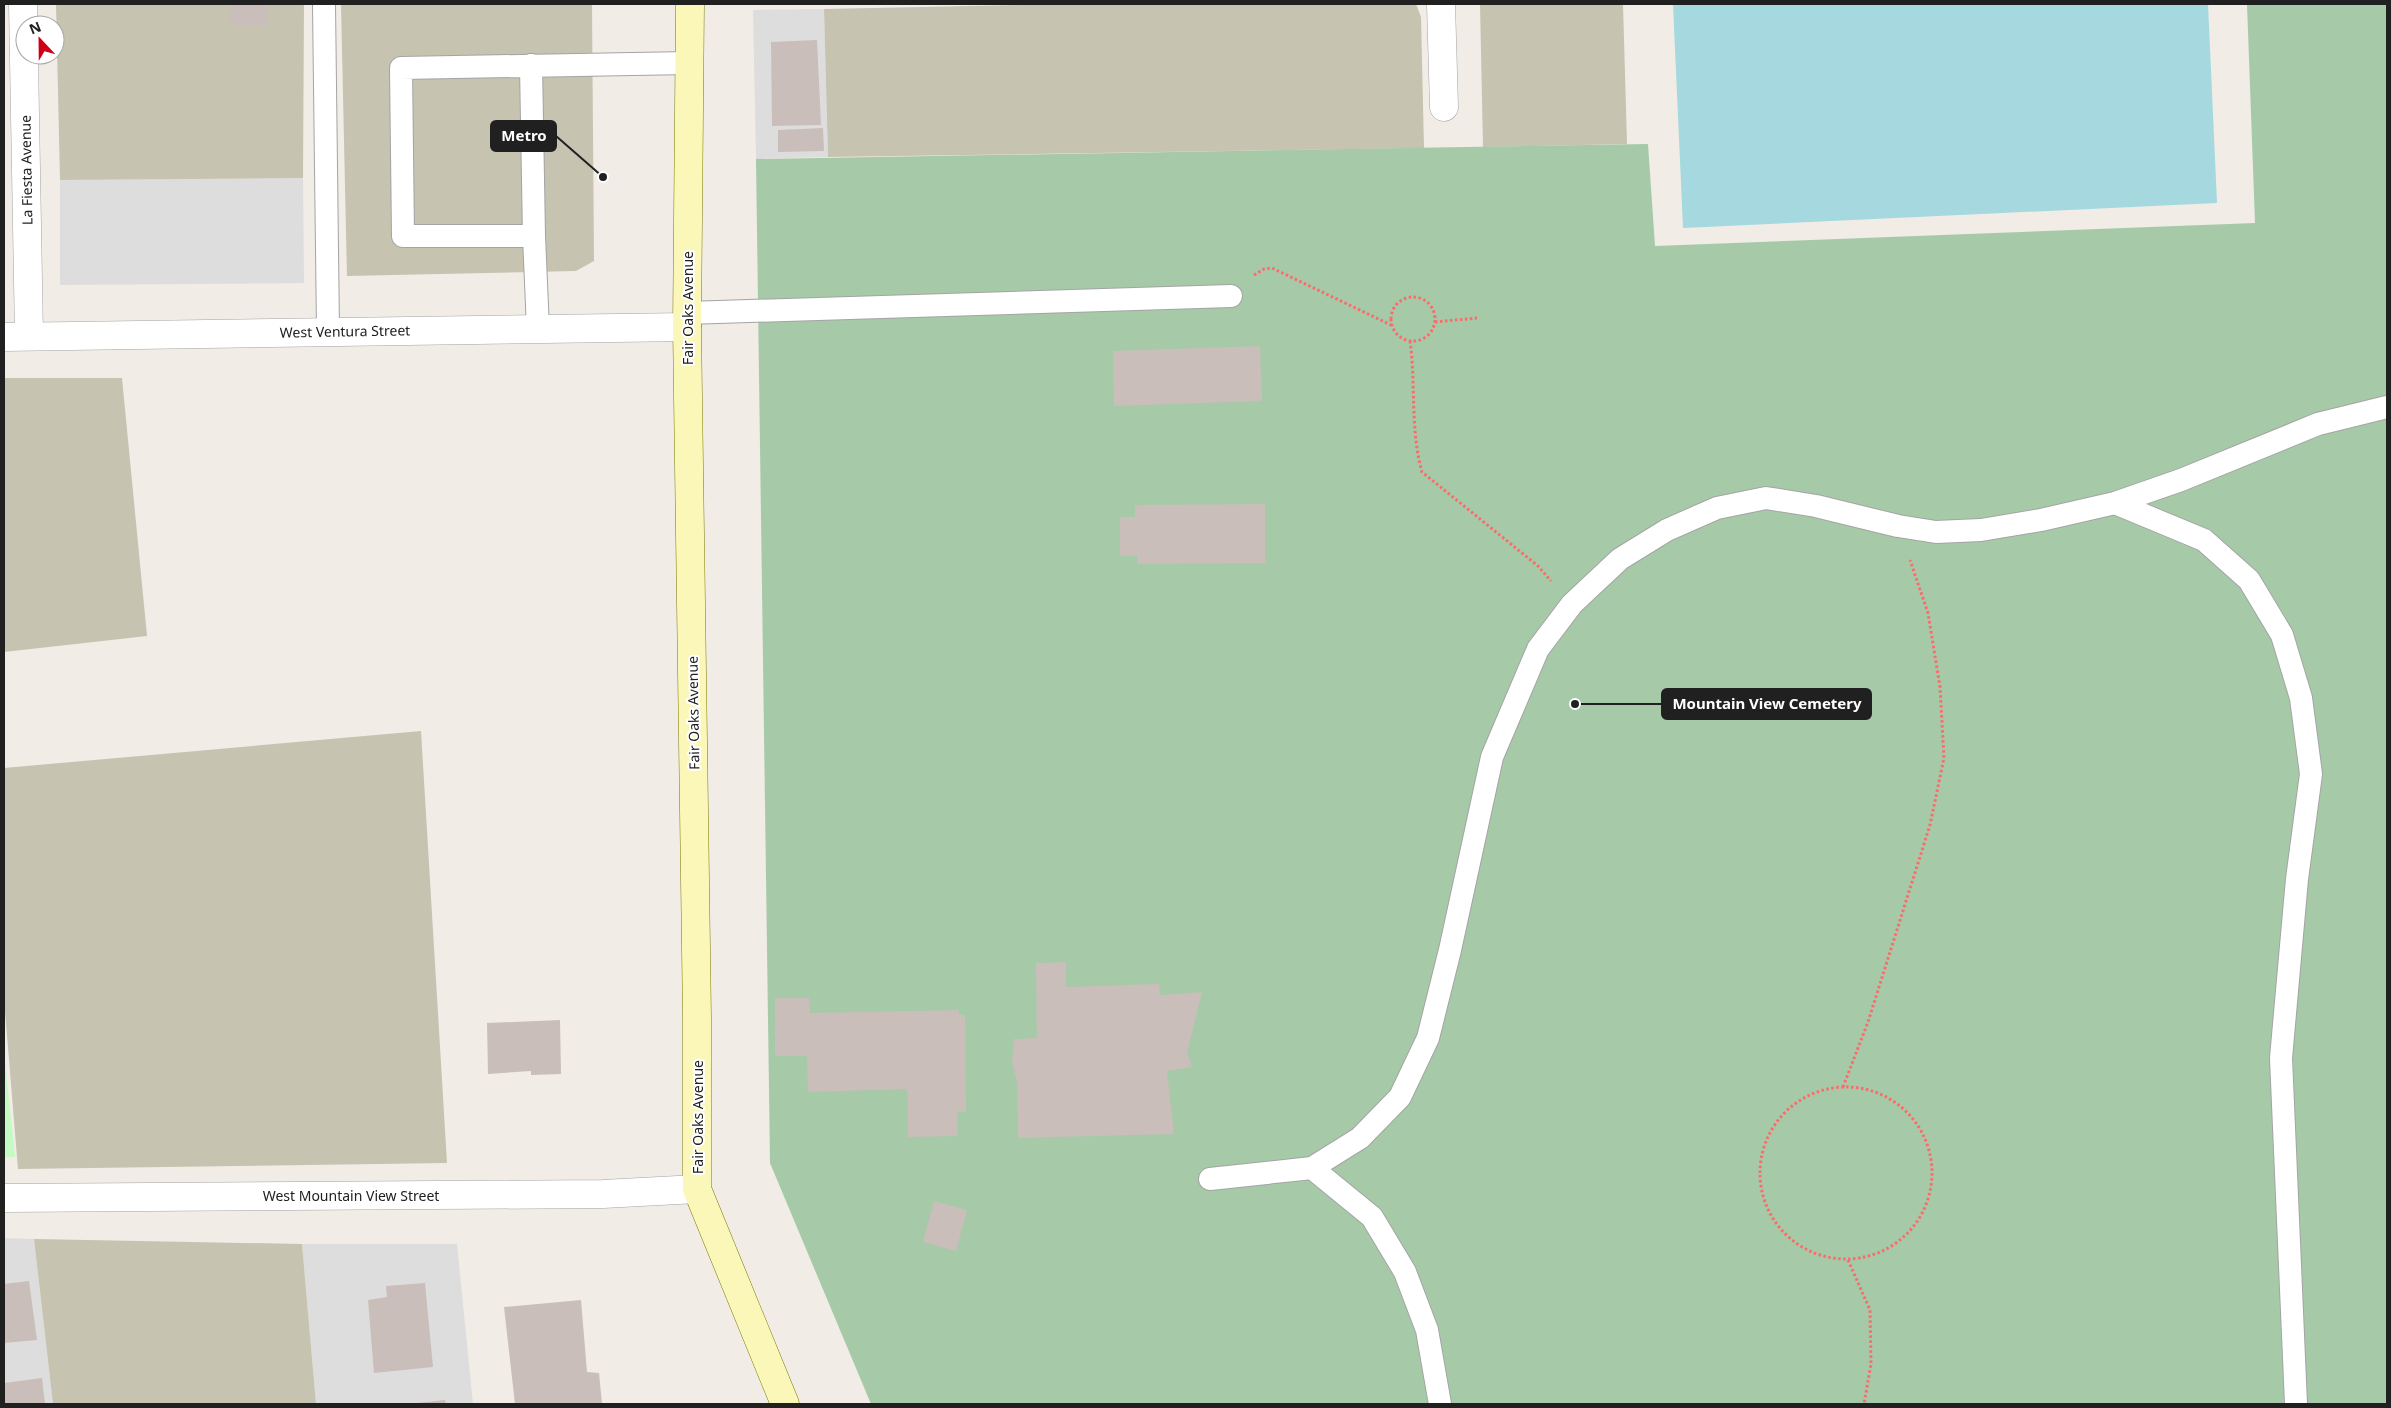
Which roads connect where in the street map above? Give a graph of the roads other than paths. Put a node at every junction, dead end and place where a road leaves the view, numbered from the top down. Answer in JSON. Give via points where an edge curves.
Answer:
{"nodes":[{"id":1,"x":23,"y":4,"type":"edge"},
{"id":2,"x":324,"y":4,"type":"edge"},
{"id":3,"x":690,"y":4,"type":"edge"},
{"id":4,"x":1441,"y":4,"type":"edge"},
{"id":5,"x":689,"y":63,"type":"junction"},
{"id":6,"x":532,"y":65,"type":"junction"},
{"id":7,"x":1444,"y":107,"type":"dead end"},
{"id":8,"x":534,"y":236,"type":"junction"},
{"id":9,"x":1232,"y":296,"type":"road end"},
{"id":10,"x":687,"y":320,"type":"junction"},
{"id":11,"x":538,"y":329,"type":"junction"},
{"id":12,"x":328,"y":331,"type":"junction"},
{"id":13,"x":17,"y":337,"type":"edge"},
{"id":14,"x":2387,"y":407,"type":"edge"},
{"id":15,"x":2115,"y":503,"type":"junction"},
{"id":16,"x":1312,"y":1168,"type":"junction"},
{"id":17,"x":1210,"y":1179,"type":"dead end"},
{"id":18,"x":697,"y":1189,"type":"junction"},
{"id":19,"x":4,"y":1198,"type":"edge"},
{"id":20,"x":785,"y":1404,"type":"edge"},
{"id":21,"x":1440,"y":1404,"type":"edge"},
{"id":22,"x":2296,"y":1404,"type":"edge"}],
"edges":[{"from":1,"to":13,"type":"street","name":"La Fiesta Avenue"},
{"from":2,"to":12,"type":"lane"},
{"from":3,"to":5,"type":"main road","name":"Fair Oaks Avenue"},
{"from":4,"to":7,"type":"street"},
{"from":5,"to":6,"type":"lane"},
{"from":5,"to":10,"type":"main road","name":"Fair Oaks Avenue"},
{"from":6,"to":8,"type":"lane"},
{"from":6,"to":8,"type":"lane","via":[[401,68],[403,236]]},
{"from":8,"to":11,"type":"lane"},
{"from":9,"to":10,"type":"lane"},
{"from":10,"to":11,"type":"street","name":"West Ventura Street"},
{"from":10,"to":18,"type":"main road","name":"Fair Oaks Avenue"},
{"from":11,"to":12,"type":"street","name":"West Ventura Street"},
{"from":12,"to":13,"type":"street","name":"West Ventura Street"},
{"from":14,"to":15,"type":"lane","via":[[2318,424],[2181,480]]},
{"from":15,"to":16,"type":"lane","via":[[1981,530],[1936,532],[1766,498],[1717,508],[1667,530],[1620,559],[1572,604],[1538,649],[1492,757],[1450,950],[1424,1046],[1400,1097],[1360,1138]]},
{"from":15,"to":22,"type":"lane","via":[[2204,540],[2250,580],[2282,635],[2301,698],[2310,774],[2281,1058]]},
{"from":16,"to":17,"type":"lane"},
{"from":16,"to":21,"type":"lane","via":[[1372,1217],[1405,1272],[1427,1330]]},
{"from":18,"to":19,"type":"street","name":"West Mountain View Street","via":[[603,1194]]},
{"from":18,"to":20,"type":"main road","name":"Fair Oaks Avenue"}]}
